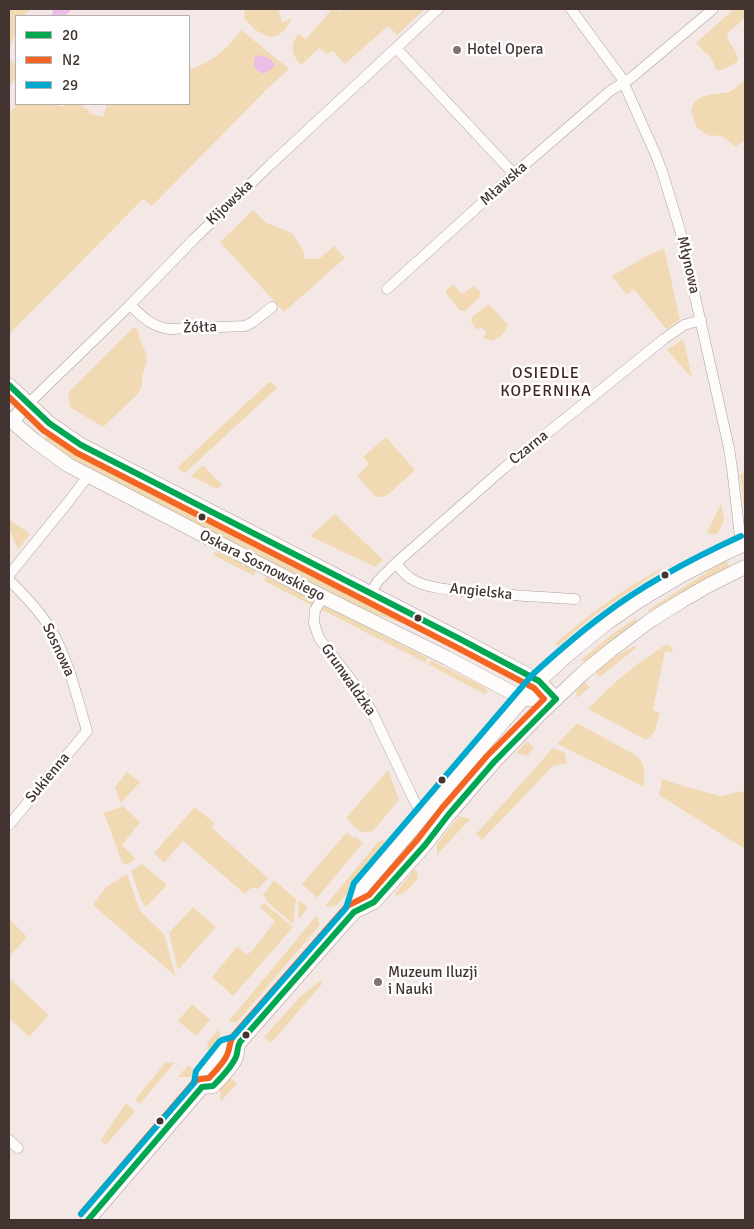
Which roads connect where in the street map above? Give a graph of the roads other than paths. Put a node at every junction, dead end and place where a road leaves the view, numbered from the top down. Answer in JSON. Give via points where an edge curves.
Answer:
{"nodes":[{"id":1,"x":438,"y":9,"type":"edge"},
{"id":2,"x":571,"y":9,"type":"edge"},
{"id":3,"x":712,"y":9,"type":"edge"},
{"id":4,"x":396,"y":48,"type":"junction"},
{"id":5,"x":624,"y":82,"type":"junction"},
{"id":6,"x":514,"y":174,"type":"junction"},
{"id":7,"x":387,"y":289,"type":"dead end"},
{"id":8,"x":130,"y":305,"type":"junction"},
{"id":9,"x":272,"y":307,"type":"dead end"},
{"id":10,"x":701,"y":320,"type":"junction"},
{"id":11,"x":9,"y":385,"type":"edge"},
{"id":12,"x":28,"y":404,"type":"junction"},
{"id":13,"x":10,"y":421,"type":"edge"},
{"id":14,"x":88,"y":476,"type":"junction"},
{"id":15,"x":743,"y":544,"type":"edge"},
{"id":16,"x":396,"y":563,"type":"junction"},
{"id":17,"x":745,"y":567,"type":"edge"},
{"id":18,"x":9,"y":575,"type":"edge"},
{"id":19,"x":9,"y":580,"type":"edge"},
{"id":20,"x":370,"y":594,"type":"junction"},
{"id":21,"x":322,"y":596,"type":"junction"},
{"id":22,"x":575,"y":599,"type":"dead end"},
{"id":23,"x":640,"y":600,"type":"junction"},
{"id":24,"x":651,"y":620,"type":"junction"},
{"id":25,"x":458,"y":638,"type":"junction"},
{"id":26,"x":447,"y":658,"type":"junction"},
{"id":27,"x":539,"y":681,"type":"junction"},
{"id":28,"x":524,"y":699,"type":"junction"},
{"id":29,"x":556,"y":699,"type":"junction"},
{"id":30,"x":87,"y":732,"type":"joint"},
{"id":31,"x":482,"y":747,"type":"junction"},
{"id":32,"x":494,"y":762,"type":"junction"},
{"id":33,"x":423,"y":816,"type":"junction"},
{"id":34,"x":9,"y":825,"type":"edge"},
{"id":35,"x":354,"y":912,"type":"junction"},
{"id":36,"x":9,"y":1140,"type":"edge"},
{"id":37,"x":18,"y":1148,"type":"dead end"},
{"id":38,"x":88,"y":1220,"type":"edge"}],
"edges":[{"from":1,"to":4,"type":"street","name":"Kijowska"},
{"from":2,"to":5,"type":"street","name":"Młynowa"},
{"from":3,"to":5,"type":"street","name":"Mławska"},
{"from":4,"to":6,"type":"street"},
{"from":4,"to":8,"type":"street","name":"Kijowska","via":[[270,164]]},
{"from":5,"to":6,"type":"street","name":"Mławska"},
{"from":5,"to":10,"type":"street","name":"Młynowa","via":[[673,203]]},
{"from":6,"to":7,"type":"street","name":"Mławska"},
{"from":8,"to":9,"type":"street","name":"Żółta","via":[[160,328],[244,326]]},
{"from":8,"to":12,"type":"street","name":"Kijowska"},
{"from":10,"to":15,"type":"street","name":"Młynowa","via":[[729,448]]},
{"from":10,"to":16,"type":"street","name":"Czarna","via":[[684,325],[664,338],[504,468]]},
{"from":11,"to":12,"type":"street","name":"Oskara Sosnowskiego"},
{"from":12,"to":13,"type":"street"},
{"from":12,"to":20,"type":"street","name":"Oskara Sosnowskiego","via":[[81,445]]},
{"from":13,"to":14,"type":"street","name":"Oskara Sosnowskiego","via":[[50,453]]},
{"from":14,"to":18,"type":"street"},
{"from":14,"to":21,"type":"street","name":"Oskara Sosnowskiego"},
{"from":15,"to":23,"type":"street"},
{"from":16,"to":20,"type":"street","name":"Czarna"},
{"from":16,"to":22,"type":"street","name":"Angielska","via":[[416,581],[453,590]]},
{"from":17,"to":24,"type":"street"},
{"from":19,"to":30,"type":"street","name":"Sosnowa","via":[[32,603],[51,630],[70,674]]},
{"from":20,"to":25,"type":"street","name":"Oskara Sosnowskiego"},
{"from":21,"to":26,"type":"street","name":"Oskara Sosnowskiego"},
{"from":21,"to":33,"type":"street","name":"Grunwaldzka","via":[[315,610],[314,623],[319,638],[371,710]]},
{"from":23,"to":24,"type":"street","via":[[640,613]]},
{"from":23,"to":27,"type":"street","via":[[608,622]]},
{"from":24,"to":29,"type":"street","via":[[582,673]]},
{"from":25,"to":26,"type":"street","via":[[462,644],[460,654]]},
{"from":25,"to":27,"type":"street","name":"Oskara Sosnowskiego"},
{"from":26,"to":28,"type":"street","name":"Oskara Sosnowskiego"},
{"from":27,"to":28,"type":"street"},
{"from":27,"to":29,"type":"street","name":"Oskara Sosnowskiego"},
{"from":28,"to":29,"type":"street"},
{"from":28,"to":31,"type":"street"},
{"from":29,"to":32,"type":"street"},
{"from":30,"to":34,"type":"street","name":"Sukienna"},
{"from":31,"to":32,"type":"street","via":[[489,745],[492,748],[496,755]]},
{"from":31,"to":33,"type":"street"},
{"from":32,"to":35,"type":"street","via":[[374,902]]},
{"from":33,"to":35,"type":"street","via":[[361,889]]},
{"from":35,"to":38,"type":"street","via":[[238,1045],[236,1058],[220,1078],[213,1086],[202,1087]]},
{"from":36,"to":37,"type":"street"}]}
